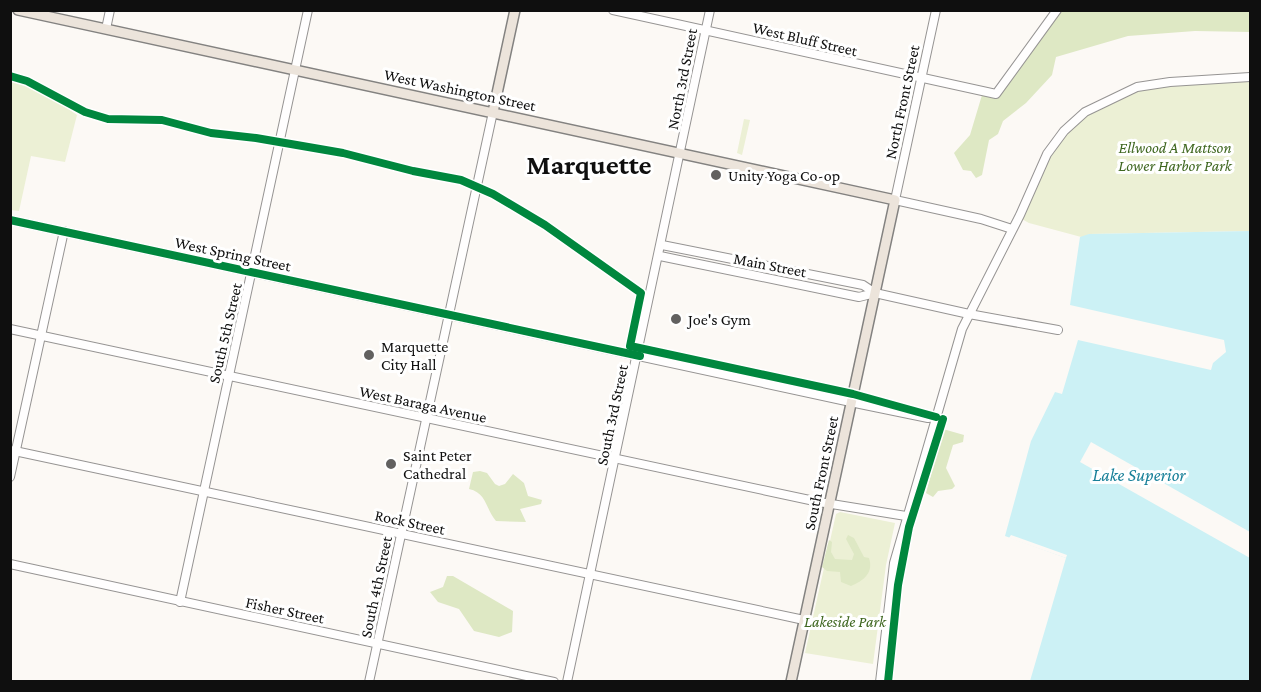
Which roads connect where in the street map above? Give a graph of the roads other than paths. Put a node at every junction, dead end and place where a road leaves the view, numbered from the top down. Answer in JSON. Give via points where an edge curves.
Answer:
{"nodes":[{"id":1,"x":18,"y":10,"type":"edge"},
{"id":2,"x":110,"y":10,"type":"edge"},
{"id":3,"x":308,"y":10,"type":"edge"},
{"id":4,"x":515,"y":10,"type":"edge"},
{"id":5,"x":613,"y":10,"type":"edge"},
{"id":6,"x":711,"y":10,"type":"edge"},
{"id":7,"x":936,"y":10,"type":"edge"},
{"id":8,"x":1057,"y":10,"type":"edge"},
{"id":9,"x":106,"y":29,"type":"junction"},
{"id":10,"x":706,"y":30,"type":"junction"},
{"id":11,"x":295,"y":69,"type":"junction"},
{"id":12,"x":1251,"y":77,"type":"edge"},
{"id":13,"x":921,"y":78,"type":"junction"},
{"id":14,"x":493,"y":112,"type":"junction"},
{"id":15,"x":681,"y":154,"type":"junction"},
{"id":16,"x":895,"y":200,"type":"junction"},
{"id":17,"x":10,"y":220,"type":"edge"},
{"id":18,"x":1012,"y":229,"type":"junction"},
{"id":19,"x":63,"y":231,"type":"junction"},
{"id":20,"x":662,"y":245,"type":"junction"},
{"id":21,"x":660,"y":256,"type":"junction"},
{"id":22,"x":252,"y":272,"type":"junction"},
{"id":23,"x":875,"y":293,"type":"junction"},
{"id":24,"x":969,"y":314,"type":"junction"},
{"id":25,"x":449,"y":315,"type":"junction"},
{"id":26,"x":10,"y":329,"type":"edge"},
{"id":27,"x":1058,"y":330,"type":"dead end"},
{"id":28,"x":40,"y":335,"type":"junction"},
{"id":29,"x":639,"y":356,"type":"junction"},
{"id":30,"x":229,"y":376,"type":"junction"},
{"id":31,"x":851,"y":402,"type":"junction"},
{"id":32,"x":936,"y":417,"type":"junction"},
{"id":33,"x":426,"y":419,"type":"junction"},
{"id":34,"x":13,"y":451,"type":"edge"},
{"id":35,"x":616,"y":459,"type":"junction"},
{"id":36,"x":10,"y":477,"type":"edge"},
{"id":37,"x":204,"y":492,"type":"junction"},
{"id":38,"x":830,"y":503,"type":"junction"},
{"id":39,"x":906,"y":516,"type":"junction"},
{"id":40,"x":401,"y":534,"type":"junction"},
{"id":41,"x":10,"y":564,"type":"edge"},
{"id":42,"x":591,"y":574,"type":"junction"},
{"id":43,"x":180,"y":602,"type":"junction"},
{"id":44,"x":804,"y":620,"type":"junction"},
{"id":45,"x":378,"y":644,"type":"junction"},
{"id":46,"x":369,"y":681,"type":"edge"},
{"id":47,"x":554,"y":681,"type":"edge"},
{"id":48,"x":567,"y":681,"type":"edge"},
{"id":49,"x":791,"y":681,"type":"edge"},
{"id":50,"x":880,"y":681,"type":"edge"}],
"edges":[{"from":1,"to":9,"type":"main road","name":"West Washington Street"},
{"from":2,"to":9,"type":"street"},
{"from":3,"to":11,"type":"street","name":"South 5th Street"},
{"from":4,"to":14,"type":"main road"},
{"from":5,"to":10,"type":"street","name":"West Bluff Street"},
{"from":6,"to":10,"type":"street","name":"North 3rd Street"},
{"from":7,"to":13,"type":"street","name":"North Front Street"},
{"from":8,"to":13,"type":"street","name":"West Bluff Street","via":[[996,94]]},
{"from":9,"to":11,"type":"main road","name":"West Washington Street"},
{"from":10,"to":13,"type":"street","name":"West Bluff Street"},
{"from":10,"to":15,"type":"street","name":"North 3rd Street"},
{"from":11,"to":14,"type":"main road","name":"West Washington Street"},
{"from":11,"to":22,"type":"street","name":"South 5th Street"},
{"from":12,"to":18,"type":"street","via":[[1137,87],[1085,112],[1047,154]]},
{"from":13,"to":16,"type":"street","name":"North Front Street"},
{"from":14,"to":15,"type":"main road","name":"West Washington Street"},
{"from":14,"to":25,"type":"street","name":"South 4th Street"},
{"from":15,"to":16,"type":"main road","name":"West Washington Street"},
{"from":15,"to":20,"type":"street","name":"South 3rd Street"},
{"from":16,"to":18,"type":"street"},
{"from":16,"to":23,"type":"main road","name":"South Front Street"},
{"from":17,"to":19,"type":"street","name":"West Spring Street"},
{"from":18,"to":24,"type":"street"},
{"from":19,"to":22,"type":"street","name":"West Spring Street"},
{"from":19,"to":28,"type":"street"},
{"from":20,"to":21,"type":"street","name":"South 3rd Street"},
{"from":20,"to":23,"type":"street","name":"Main Street","via":[[863,285]]},
{"from":21,"to":23,"type":"street","name":"Main Street","via":[[860,297]]},
{"from":21,"to":29,"type":"street","name":"South 3rd Street"},
{"from":22,"to":25,"type":"street","name":"West Spring Street"},
{"from":22,"to":30,"type":"street","name":"South 5th Street"},
{"from":23,"to":24,"type":"street","name":"Main Street"},
{"from":23,"to":31,"type":"main road","name":"South Front Street"},
{"from":24,"to":27,"type":"street","name":"Main Street"},
{"from":24,"to":32,"type":"street"},
{"from":25,"to":29,"type":"street","name":"West Spring Street"},
{"from":25,"to":33,"type":"street","name":"South 4th Street"},
{"from":26,"to":28,"type":"street","name":"West Baraga Avenue"},
{"from":28,"to":30,"type":"street","name":"West Baraga Avenue"},
{"from":28,"to":34,"type":"street"},
{"from":29,"to":31,"type":"street","name":"West Spring Street"},
{"from":29,"to":35,"type":"street","name":"South 3rd Street"},
{"from":30,"to":33,"type":"street","name":"West Baraga Avenue"},
{"from":30,"to":37,"type":"street","name":"South 5th Street"},
{"from":31,"to":32,"type":"street","name":"West Spring Street"},
{"from":31,"to":38,"type":"main road","name":"South Front Street"},
{"from":32,"to":39,"type":"street"},
{"from":33,"to":35,"type":"street","name":"West Baraga Avenue"},
{"from":33,"to":40,"type":"street","name":"South 4th Street"},
{"from":34,"to":36,"type":"street"},
{"from":34,"to":37,"type":"street","name":"Rock Street"},
{"from":35,"to":38,"type":"street","name":"West Baraga Avenue"},
{"from":35,"to":42,"type":"street","name":"South 3rd Street"},
{"from":37,"to":40,"type":"street","name":"Rock Street"},
{"from":37,"to":43,"type":"street","name":"South 5th Street"},
{"from":38,"to":39,"type":"street","name":"West Baraga Avenue"},
{"from":38,"to":44,"type":"main road","name":"South Front Street"},
{"from":39,"to":50,"type":"street","via":[[889,593]]},
{"from":40,"to":42,"type":"street","name":"Rock Street"},
{"from":40,"to":45,"type":"street","name":"South 4th Street"},
{"from":41,"to":43,"type":"street","name":"Fisher Street"},
{"from":42,"to":44,"type":"street","name":"Rock Street"},
{"from":42,"to":48,"type":"street","name":"South 3rd Street"},
{"from":43,"to":45,"type":"street","name":"Fisher Street"},
{"from":44,"to":49,"type":"main road","name":"South Front Street"},
{"from":45,"to":46,"type":"street","name":"South 4th Street"},
{"from":45,"to":47,"type":"street","name":"Fisher Street"}]}
